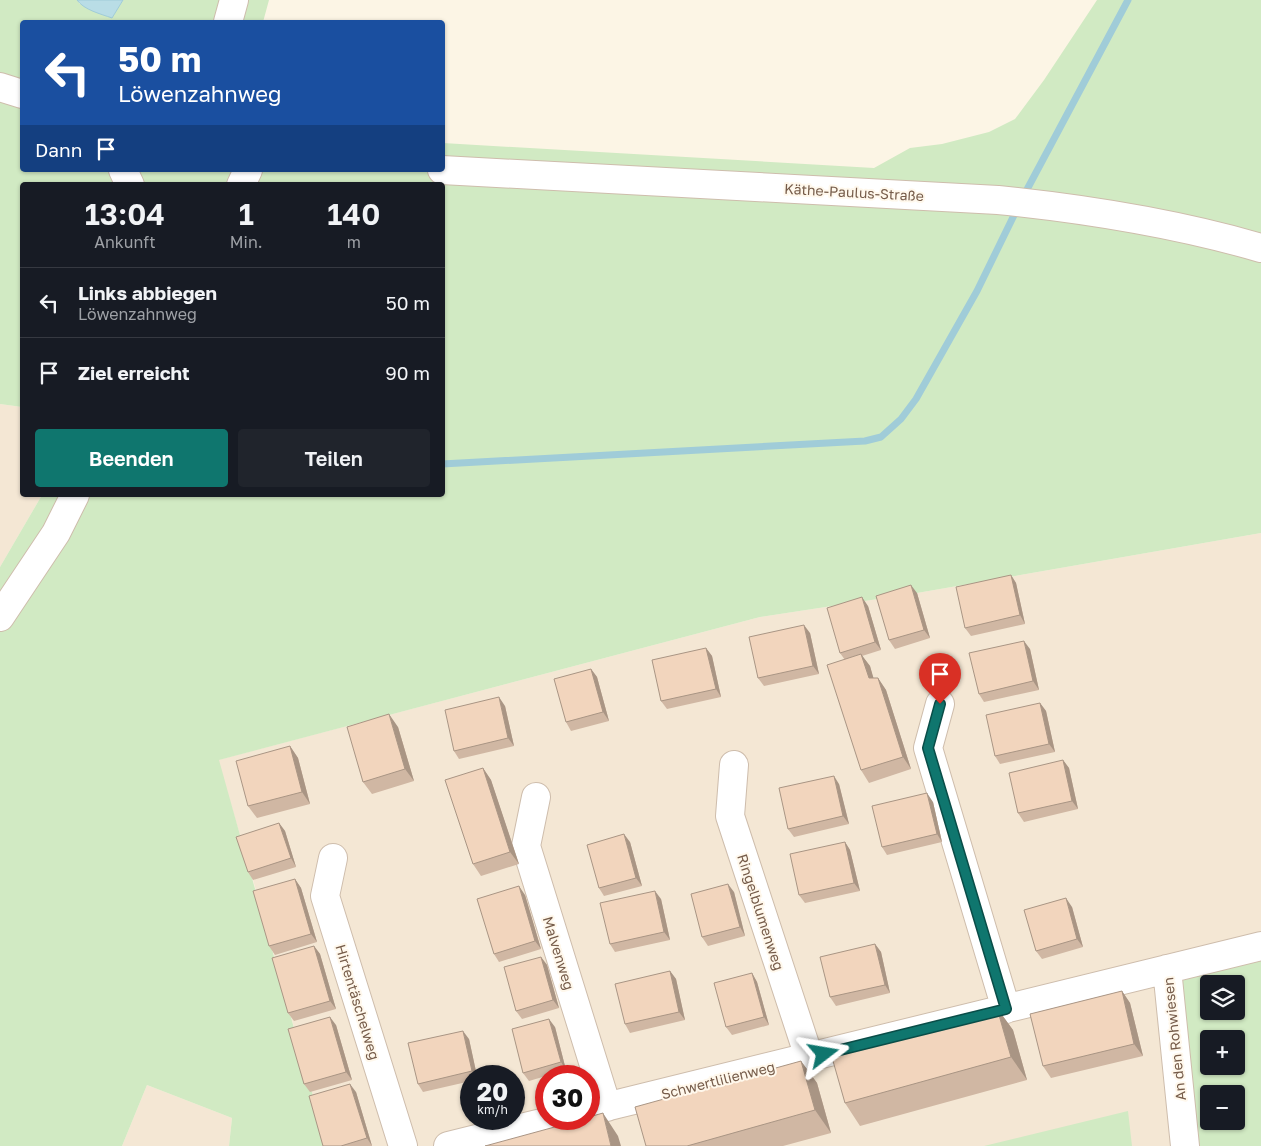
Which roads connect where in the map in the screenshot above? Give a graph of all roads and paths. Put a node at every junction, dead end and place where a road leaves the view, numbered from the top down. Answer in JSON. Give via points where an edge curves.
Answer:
{"nodes":[{"id":1,"x":234,"y":0,"type":"edge"},
{"id":2,"x":229,"y":20,"type":"edge"},
{"id":3,"x":0,"y":87,"type":"edge"},
{"id":4,"x":20,"y":93,"type":"edge"},
{"id":5,"x":445,"y":170,"type":"edge"},
{"id":6,"x":1261,"y":248,"type":"edge"},
{"id":7,"x":74,"y":497,"type":"edge"},
{"id":8,"x":0,"y":617,"type":"edge"},
{"id":9,"x":940,"y":704,"type":"dead end"},
{"id":10,"x":734,"y":765,"type":"dead end"},
{"id":11,"x":536,"y":797,"type":"dead end"},
{"id":12,"x":333,"y":858,"type":"dead end"},
{"id":13,"x":1261,"y":946,"type":"edge"},
{"id":14,"x":1167,"y":969,"type":"junction"},
{"id":15,"x":1006,"y":1009,"type":"junction"},
{"id":16,"x":809,"y":1057,"type":"junction"},
{"id":17,"x":586,"y":1065,"type":"edge"},
{"id":18,"x":600,"y":1109,"type":"edge"},
{"id":19,"x":535,"y":1125,"type":"edge"},
{"id":20,"x":403,"y":1146,"type":"edge"},
{"id":21,"x":448,"y":1146,"type":"edge"},
{"id":22,"x":1185,"y":1146,"type":"edge"}],
"edges":[{"from":1,"to":2,"type":"street"},
{"from":3,"to":4,"type":"street"},
{"from":5,"to":6,"type":"street","name":"Käthe-Paulus-Straße","via":[[998,200],[1119,216]]},
{"from":7,"to":8,"type":"street","via":[[56,533]]},
{"from":9,"to":15,"type":"street","via":[[928,748]]},
{"from":10,"to":16,"type":"street","name":"Ringelblumenweg","via":[[730,816]]},
{"from":11,"to":17,"type":"street","name":"Malvenweg","via":[[526,846]]},
{"from":12,"to":20,"type":"street","name":"Hirtentäschelweg","via":[[325,896]]},
{"from":13,"to":14,"type":"street","name":"An den Rohwiesen"},
{"from":14,"to":15,"type":"street","name":"Schwertlilienweg"},
{"from":14,"to":22,"type":"street","name":"An den Rohwiesen"},
{"from":15,"to":16,"type":"street","name":"Schwertlilienweg"},
{"from":16,"to":18,"type":"street","name":"Schwertlilienweg"},
{"from":19,"to":21,"type":"street"}]}
